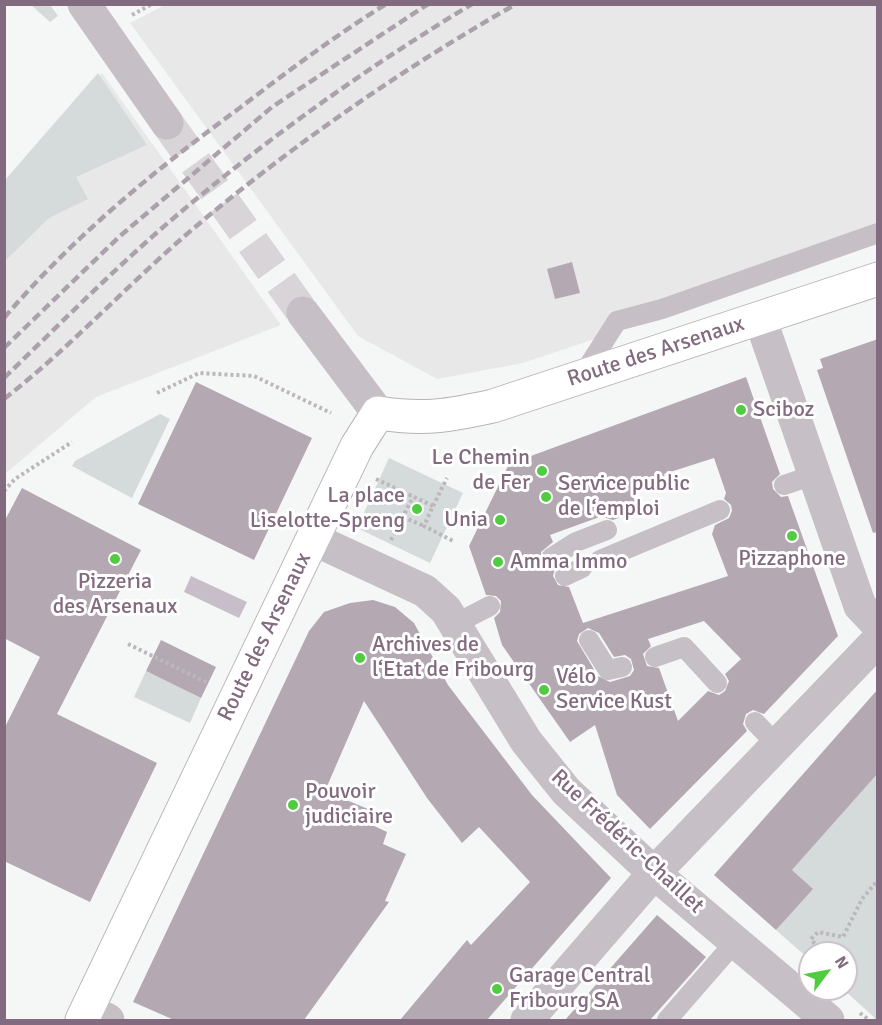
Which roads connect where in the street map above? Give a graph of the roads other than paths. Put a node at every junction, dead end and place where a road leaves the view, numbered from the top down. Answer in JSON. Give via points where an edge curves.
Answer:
{"nodes":[{"id":1,"x":84,"y":4,"type":"edge"},
{"id":2,"x":167,"y":123,"type":"tunnel mouth"},
{"id":3,"x":878,"y":233,"type":"edge"},
{"id":4,"x":878,"y":279,"type":"edge"},
{"id":5,"x":303,"y":313,"type":"tunnel mouth"},
{"id":6,"x":760,"y":318,"type":"junction"},
{"id":7,"x":582,"y":376,"type":"junction"},
{"id":8,"x":378,"y":413,"type":"junction"},
{"id":9,"x":720,"y":510,"type":"dead end"},
{"id":10,"x":607,"y":530,"type":"dead end"},
{"id":11,"x":313,"y":539,"type":"junction"},
{"id":12,"x":551,"y":558,"type":"dead end"},
{"id":13,"x":582,"y":568,"type":"dead end"},
{"id":14,"x":490,"y":606,"type":"dead end"},
{"id":15,"x":454,"y":624,"type":"junction"},
{"id":16,"x":878,"y":625,"type":"edge"},
{"id":17,"x":590,"y":640,"type":"dead end"},
{"id":18,"x":878,"y":640,"type":"edge"},
{"id":19,"x":655,"y":657,"type":"dead end"},
{"id":20,"x":622,"y":667,"type":"dead end"},
{"id":21,"x":717,"y":683,"type":"dead end"},
{"id":22,"x":654,"y":873,"type":"junction"},
{"id":23,"x":735,"y":942,"type":"junction"},
{"id":24,"x":92,"y":1017,"type":"edge"},
{"id":25,"x":527,"y":1020,"type":"edge"},
{"id":26,"x":667,"y":1020,"type":"edge"},
{"id":27,"x":828,"y":1020,"type":"edge"}],
"edges":[{"from":1,"to":2,"type":"street"},
{"from":3,"to":7,"type":"lane","via":[[662,309],[617,321]]},
{"from":4,"to":6,"type":"main road","name":"Route des Arsenaux"},
{"from":5,"to":8,"type":"street"},
{"from":6,"to":7,"type":"main road","name":"Route des Arsenaux"},
{"from":6,"to":16,"type":"street","via":[[799,480],[860,606]]},
{"from":7,"to":8,"type":"main road","name":"Route des Arsenaux","via":[[493,406],[446,417]]},
{"from":8,"to":11,"type":"main road","name":"Route des Arsenaux","via":[[357,446]]},
{"from":9,"to":13,"type":"lane"},
{"from":10,"to":12,"type":"lane","via":[[576,542]]},
{"from":11,"to":15,"type":"street","name":"Rue Frédéric-Chaillet","via":[[425,591],[446,610]]},
{"from":11,"to":24,"type":"main road","name":"Route des Arsenaux"},
{"from":14,"to":15,"type":"lane"},
{"from":15,"to":22,"type":"street","name":"Rue Frédéric-Chaillet","via":[[526,741],[566,791]]},
{"from":17,"to":20,"type":"lane","via":[[608,670]]},
{"from":18,"to":22,"type":"street","via":[[766,734]]},
{"from":19,"to":21,"type":"lane","via":[[684,647]]},
{"from":22,"to":23,"type":"street","name":"Rue Frédéric-Chaillet"},
{"from":22,"to":25,"type":"street"},
{"from":23,"to":26,"type":"lane"},
{"from":23,"to":27,"type":"street","name":"Rue Frédéric-Chaillet"}]}
